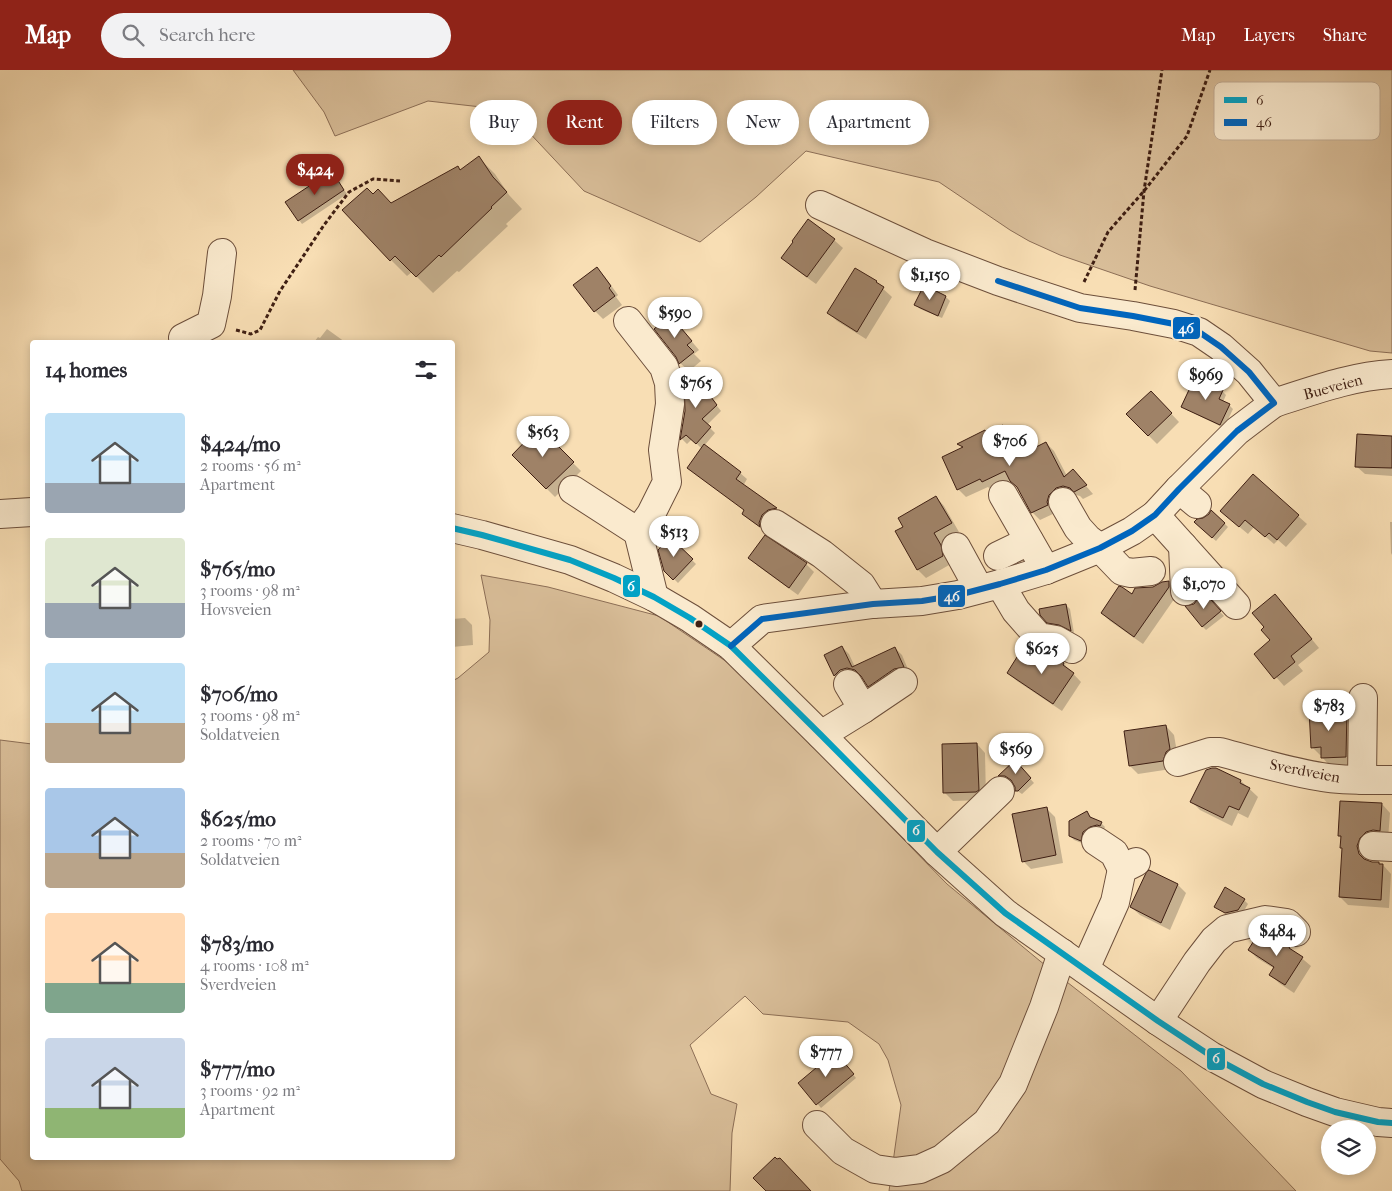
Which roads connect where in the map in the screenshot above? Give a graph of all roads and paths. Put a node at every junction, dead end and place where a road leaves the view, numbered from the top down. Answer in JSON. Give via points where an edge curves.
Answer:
{"nodes":[{"id":1,"x":1162,"y":70,"type":"edge"},
{"id":2,"x":1210,"y":70,"type":"edge"},
{"id":3,"x":400,"y":181,"type":"dead end"},
{"id":4,"x":1144,"y":191,"type":"junction"},
{"id":5,"x":820,"y":205,"type":"dead end"},
{"id":6,"x":222,"y":253,"type":"dead end"},
{"id":7,"x":1080,"y":308,"type":"junction"},
{"id":8,"x":1133,"y":316,"type":"junction"},
{"id":9,"x":628,"y":321,"type":"dead end"},
{"id":10,"x":194,"y":337,"type":"edge"},
{"id":11,"x":1392,"y":374,"type":"edge"},
{"id":12,"x":1274,"y":403,"type":"junction"},
{"id":13,"x":573,"y":490,"type":"dead end"},
{"id":14,"x":1003,"y":495,"type":"dead end"},
{"id":15,"x":1063,"y":502,"type":"dead end"},
{"id":16,"x":30,"y":512,"type":"edge"},
{"id":17,"x":0,"y":514,"type":"edge"},
{"id":18,"x":1155,"y":514,"type":"junction"},
{"id":19,"x":775,"y":524,"type":"dead end"},
{"id":20,"x":455,"y":529,"type":"edge"},
{"id":21,"x":638,"y":532,"type":"junction"},
{"id":22,"x":1029,"y":541,"type":"junction"},
{"id":23,"x":1183,"y":546,"type":"junction"},
{"id":24,"x":956,"y":547,"type":"dead end"},
{"id":25,"x":1100,"y":548,"type":"junction"},
{"id":26,"x":998,"y":556,"type":"dead end"},
{"id":27,"x":1046,"y":570,"type":"junction"},
{"id":28,"x":1151,"y":571,"type":"dead end"},
{"id":29,"x":990,"y":587,"type":"junction"},
{"id":30,"x":1185,"y":591,"type":"dead end"},
{"id":31,"x":654,"y":597,"type":"junction"},
{"id":32,"x":873,"y":604,"type":"junction"},
{"id":33,"x":1236,"y":604,"type":"dead end"},
{"id":34,"x":732,"y":646,"type":"junction"},
{"id":35,"x":1072,"y":648,"type":"dead end"},
{"id":36,"x":903,"y":682,"type":"dead end"},
{"id":37,"x":848,"y":684,"type":"dead end"},
{"id":38,"x":1363,"y":698,"type":"dead end"},
{"id":39,"x":863,"y":709,"type":"junction"},
{"id":40,"x":821,"y":734,"type":"junction"},
{"id":41,"x":1178,"y":762,"type":"dead end"},
{"id":42,"x":1362,"y":780,"type":"junction"},
{"id":43,"x":1392,"y":780,"type":"edge"},
{"id":44,"x":1000,"y":791,"type":"dead end"},
{"id":45,"x":1096,"y":841,"type":"dead end"},
{"id":46,"x":937,"y":852,"type":"junction"},
{"id":47,"x":1296,"y":932,"type":"dead end"},
{"id":48,"x":1062,"y":953,"type":"junction"},
{"id":49,"x":1085,"y":969,"type":"junction"},
{"id":50,"x":1158,"y":1021,"type":"junction"},
{"id":51,"x":1392,"y":1123,"type":"edge"},
{"id":52,"x":817,"y":1125,"type":"dead end"},
{"id":53,"x":942,"y":1159,"type":"junction"},
{"id":54,"x":911,"y":1191,"type":"edge"}],
"edges":[{"from":1,"to":4,"type":"path"},
{"from":2,"to":4,"type":"path","via":[[1187,136]]},
{"from":3,"to":10,"type":"path","via":[[373,179],[349,192],[280,291],[260,330],[251,334]]},
{"from":4,"to":7,"type":"path","via":[[1108,232],[1084,280]]},
{"from":4,"to":8,"type":"path"},
{"from":5,"to":7,"type":"street","via":[[876,232],[939,270],[998,281]]},
{"from":6,"to":10,"type":"street","via":[[217,296]]},
{"from":7,"to":8,"type":"street"},
{"from":8,"to":12,"type":"street","via":[[1199,332],[1249,372]]},
{"from":9,"to":21,"type":"street","via":[[664,367],[670,404],[663,450],[667,482]]},
{"from":11,"to":12,"type":"street","name":"Bueveien","via":[[1326,387]]},
{"from":12,"to":18,"type":"street","via":[[1237,431],[1188,496]]},
{"from":13,"to":21,"type":"street"},
{"from":14,"to":22,"type":"street"},
{"from":15,"to":25,"type":"street","via":[[1078,528]]},
{"from":16,"to":17,"type":"street"},
{"from":18,"to":23,"type":"street"},
{"from":18,"to":25,"type":"street","via":[[1132,532]]},
{"from":19,"to":32,"type":"street","via":[[822,554],[861,585]]},
{"from":20,"to":31,"type":"street","via":[[570,560]]},
{"from":21,"to":31,"type":"street"},
{"from":22,"to":26,"type":"street"},
{"from":22,"to":27,"type":"street"},
{"from":23,"to":30,"type":"street"},
{"from":23,"to":33,"type":"street"},
{"from":24,"to":29,"type":"street"},
{"from":25,"to":27,"type":"street"},
{"from":25,"to":28,"type":"street","via":[[1122,571],[1131,574]]},
{"from":27,"to":29,"type":"street"},
{"from":29,"to":32,"type":"street","via":[[922,601]]},
{"from":29,"to":35,"type":"street","via":[[1039,637],[1056,640]]},
{"from":31,"to":34,"type":"street"},
{"from":32,"to":34,"type":"street","via":[[762,619]]},
{"from":34,"to":40,"type":"street"},
{"from":36,"to":39,"type":"street"},
{"from":37,"to":39,"type":"street"},
{"from":38,"to":42,"type":"street"},
{"from":39,"to":40,"type":"street"},
{"from":40,"to":46,"type":"street"},
{"from":41,"to":42,"type":"street","name":"Sverdveien","via":[[1220,752],[1262,772],[1292,771]]},
{"from":42,"to":43,"type":"street","name":"Sverdveien"},
{"from":44,"to":46,"type":"street"},
{"from":45,"to":49,"type":"street","via":[[1129,866]]},
{"from":46,"to":48,"type":"street","via":[[1005,913]]},
{"from":47,"to":50,"type":"street","via":[[1287,924],[1265,920],[1227,929],[1197,962]]},
{"from":48,"to":49,"type":"street"},
{"from":48,"to":53,"type":"street","via":[[1013,1084],[987,1122]]},
{"from":49,"to":50,"type":"street"},
{"from":50,"to":51,"type":"street","via":[[1211,1056],[1263,1084],[1335,1112]]},
{"from":52,"to":53,"type":"street","via":[[843,1151],[875,1169],[896,1172],[920,1169]]},
{"from":53,"to":54,"type":"street"}]}
